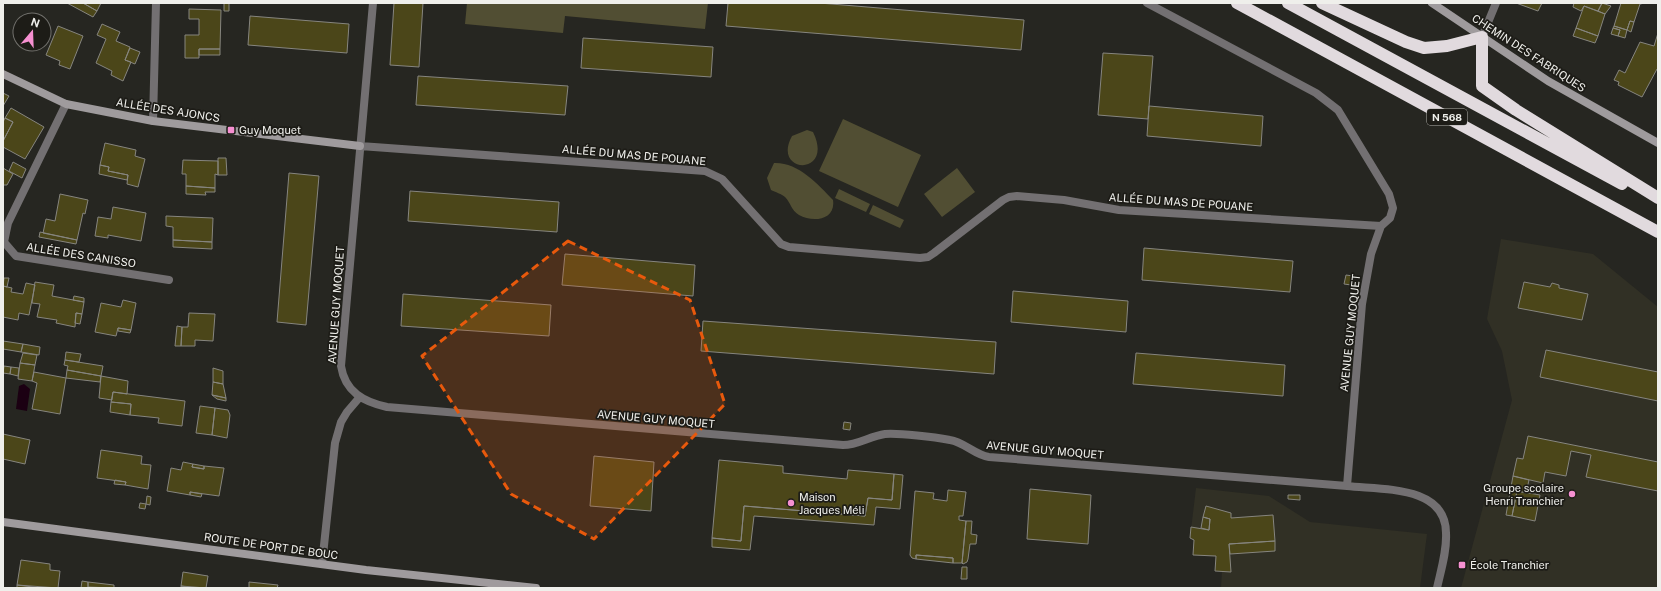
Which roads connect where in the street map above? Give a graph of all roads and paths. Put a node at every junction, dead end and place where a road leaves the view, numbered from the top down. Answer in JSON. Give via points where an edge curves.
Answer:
{"nodes":[{"id":1,"x":156,"y":3,"type":"edge"},
{"id":2,"x":373,"y":3,"type":"edge"},
{"id":3,"x":1147,"y":3,"type":"edge"},
{"id":4,"x":1237,"y":3,"type":"edge"},
{"id":5,"x":1288,"y":3,"type":"edge"},
{"id":6,"x":1322,"y":3,"type":"edge"},
{"id":7,"x":1432,"y":3,"type":"edge"},
{"id":8,"x":1496,"y":3,"type":"edge"},
{"id":9,"x":1482,"y":37,"type":"junction"},
{"id":10,"x":3,"y":74,"type":"edge"},
{"id":11,"x":66,"y":104,"type":"junction"},
{"id":12,"x":154,"y":121,"type":"junction"},
{"id":13,"x":1658,"y":143,"type":"edge"},
{"id":14,"x":360,"y":146,"type":"junction"},
{"id":15,"x":1658,"y":198,"type":"edge"},
{"id":16,"x":1658,"y":204,"type":"edge"},
{"id":17,"x":1381,"y":226,"type":"junction"},
{"id":18,"x":1658,"y":232,"type":"edge"},
{"id":19,"x":169,"y":280,"type":"dead end"},
{"id":20,"x":359,"y":398,"type":"junction"},
{"id":21,"x":1347,"y":486,"type":"junction"},
{"id":22,"x":3,"y":522,"type":"edge"},
{"id":23,"x":322,"y":564,"type":"junction"},
{"id":24,"x":536,"y":588,"type":"edge"},
{"id":25,"x":1437,"y":588,"type":"edge"}],
"edges":[{"from":1,"to":12,"type":"street"},
{"from":2,"to":14,"type":"street","name":"AVENUE GUY MOQUET"},
{"from":3,"to":17,"type":"street","name":"AVENUE GUY MOQUET","via":[[1316,93],[1338,110],[1389,194],[1393,208],[1390,218]]},
{"from":4,"to":18,"type":"highway","number":"N 568"},
{"from":5,"to":16,"type":"highway","number":"N 568"},
{"from":6,"to":9,"type":"highway","via":[[1424,48],[1446,46]]},
{"from":7,"to":9,"type":"street","name":"CHEMIN DES FABRIQUES"},
{"from":8,"to":9,"type":"street"},
{"from":9,"to":13,"type":"street","name":"CHEMIN DES FABRIQUES","via":[[1548,81]]},
{"from":9,"to":15,"type":"highway","via":[[1482,86]]},
{"from":10,"to":11,"type":"street","name":"ALLÉE DES AJONCS"},
{"from":11,"to":12,"type":"street","name":"ALLÉE DES AJONCS"},
{"from":11,"to":19,"type":"street","name":"ALLÉE DES CANISSO","via":[[8,223],[4,242],[16,256]]},
{"from":12,"to":14,"type":"street","name":"ALLÉE DES AJONCS"},
{"from":14,"to":17,"type":"street","name":"ALLÉE DU MAS DE POUANE","via":[[705,171],[722,180],[781,244],[790,247],[920,258],[934,253],[1003,200],[1017,196],[1064,200],[1119,210]]},
{"from":14,"to":20,"type":"street","name":"AVENUE GUY MOQUET","via":[[341,366],[345,382]]},
{"from":17,"to":21,"type":"street","name":"AVENUE GUY MOQUET","via":[[1371,254],[1362,304]]},
{"from":20,"to":21,"type":"street","name":"AVENUE GUY MOQUET","via":[[387,407],[843,445],[890,434],[950,440],[989,457]]},
{"from":20,"to":23,"type":"street","via":[[341,422],[335,443]]},
{"from":21,"to":25,"type":"street","name":"AVENUE GUY MOQUET","via":[[1417,494],[1436,506],[1442,515],[1446,532]]},
{"from":22,"to":23,"type":"street","name":"ROUTE DE PORT DE BOUC"},
{"from":23,"to":24,"type":"street","name":"ROUTE DE PORT DE BOUC"}]}
